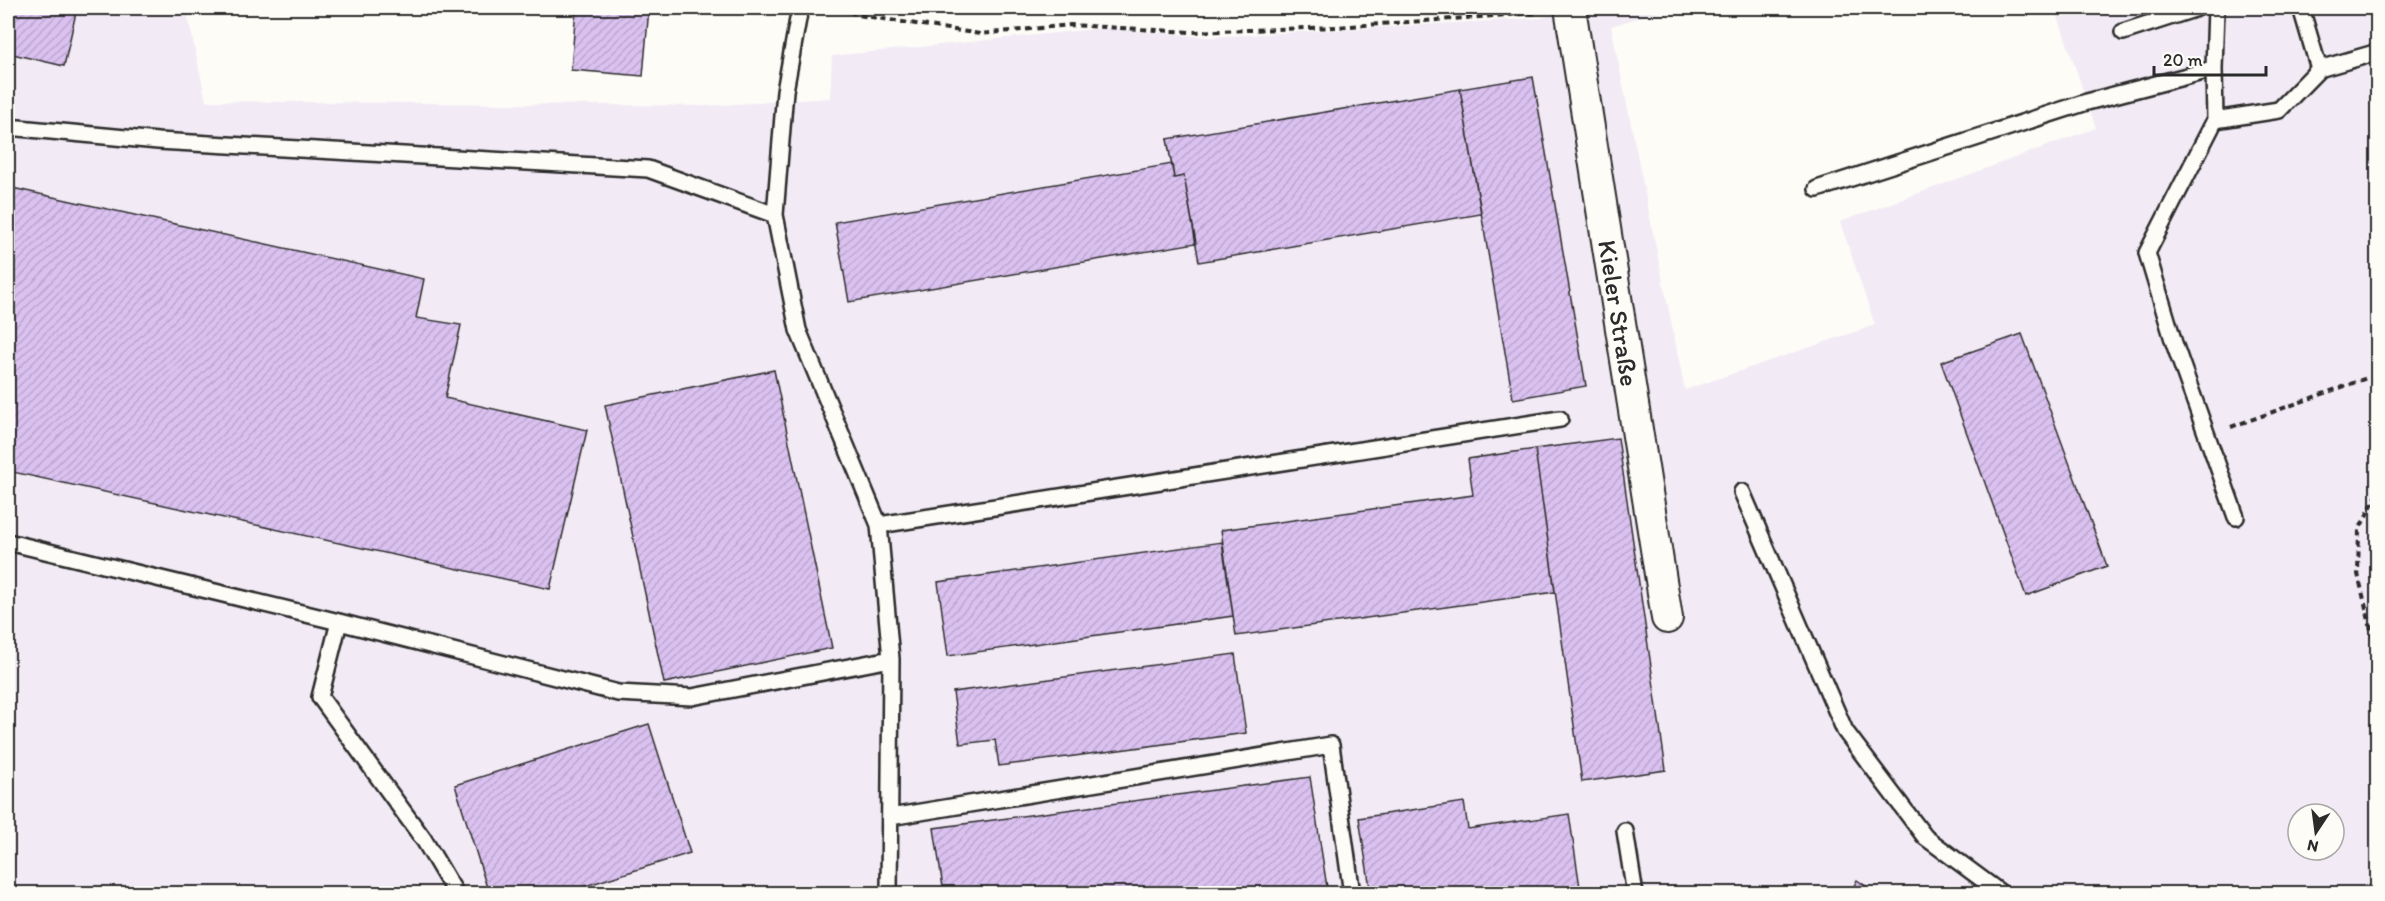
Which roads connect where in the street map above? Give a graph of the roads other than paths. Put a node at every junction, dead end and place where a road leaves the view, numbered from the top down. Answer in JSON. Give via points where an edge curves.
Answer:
{"nodes":[{"id":1,"x":800,"y":8,"type":"edge"},
{"id":2,"x":2197,"y":8,"type":"edge"},
{"id":3,"x":2216,"y":8,"type":"edge"},
{"id":4,"x":2301,"y":8,"type":"edge"},
{"id":5,"x":1570,"y":9,"type":"edge"},
{"id":6,"x":2123,"y":32,"type":"dead end"},
{"id":7,"x":2378,"y":52,"type":"edge"},
{"id":8,"x":2214,"y":69,"type":"junction"},
{"id":9,"x":2319,"y":69,"type":"junction"},
{"id":10,"x":2215,"y":120,"type":"junction"},
{"id":11,"x":8,"y":127,"type":"edge"},
{"id":12,"x":1816,"y":189,"type":"dead end"},
{"id":13,"x":775,"y":215,"type":"junction"},
{"id":14,"x":1560,"y":419,"type":"dead end"},
{"id":15,"x":1742,"y":492,"type":"dead end"},
{"id":16,"x":2236,"y":517,"type":"dead end"},
{"id":17,"x":879,"y":525,"type":"junction"},
{"id":18,"x":8,"y":542,"type":"edge"},
{"id":19,"x":1667,"y":618,"type":"dead end"},
{"id":20,"x":339,"y":622,"type":"junction"},
{"id":21,"x":891,"y":659,"type":"junction"},
{"id":22,"x":890,"y":817,"type":"junction"},
{"id":23,"x":1625,"y":831,"type":"dead end"},
{"id":24,"x":456,"y":894,"type":"edge"},
{"id":25,"x":889,"y":894,"type":"edge"},
{"id":26,"x":1352,"y":894,"type":"edge"},
{"id":27,"x":1635,"y":894,"type":"edge"},
{"id":28,"x":2002,"y":894,"type":"edge"}],
"edges":[{"from":1,"to":13,"type":"lane","via":[[785,91]]},
{"from":2,"to":6,"type":"lane"},
{"from":3,"to":8,"type":"lane"},
{"from":4,"to":9,"type":"lane"},
{"from":5,"to":19,"type":"street","name":"Kieler Straße"},
{"from":7,"to":9,"type":"lane"},
{"from":8,"to":10,"type":"lane"},
{"from":8,"to":12,"type":"lane","via":[[2087,102]]},
{"from":9,"to":10,"type":"lane","via":[[2279,110]]},
{"from":10,"to":16,"type":"lane","via":[[2147,253],[2174,343]]},
{"from":11,"to":13,"type":"lane","via":[[158,141],[648,169]]},
{"from":13,"to":17,"type":"lane","via":[[798,330]]},
{"from":14,"to":17,"type":"lane"},
{"from":15,"to":28,"type":"lane","via":[[1845,731],[1924,837]]},
{"from":17,"to":21,"type":"lane"},
{"from":18,"to":20,"type":"lane"},
{"from":20,"to":21,"type":"lane","via":[[618,693],[692,697]]},
{"from":20,"to":24,"type":"lane","via":[[320,698],[424,840]]},
{"from":21,"to":22,"type":"lane"},
{"from":22,"to":25,"type":"lane"},
{"from":22,"to":26,"type":"lane","via":[[1331,745]]},
{"from":23,"to":27,"type":"lane"}]}
